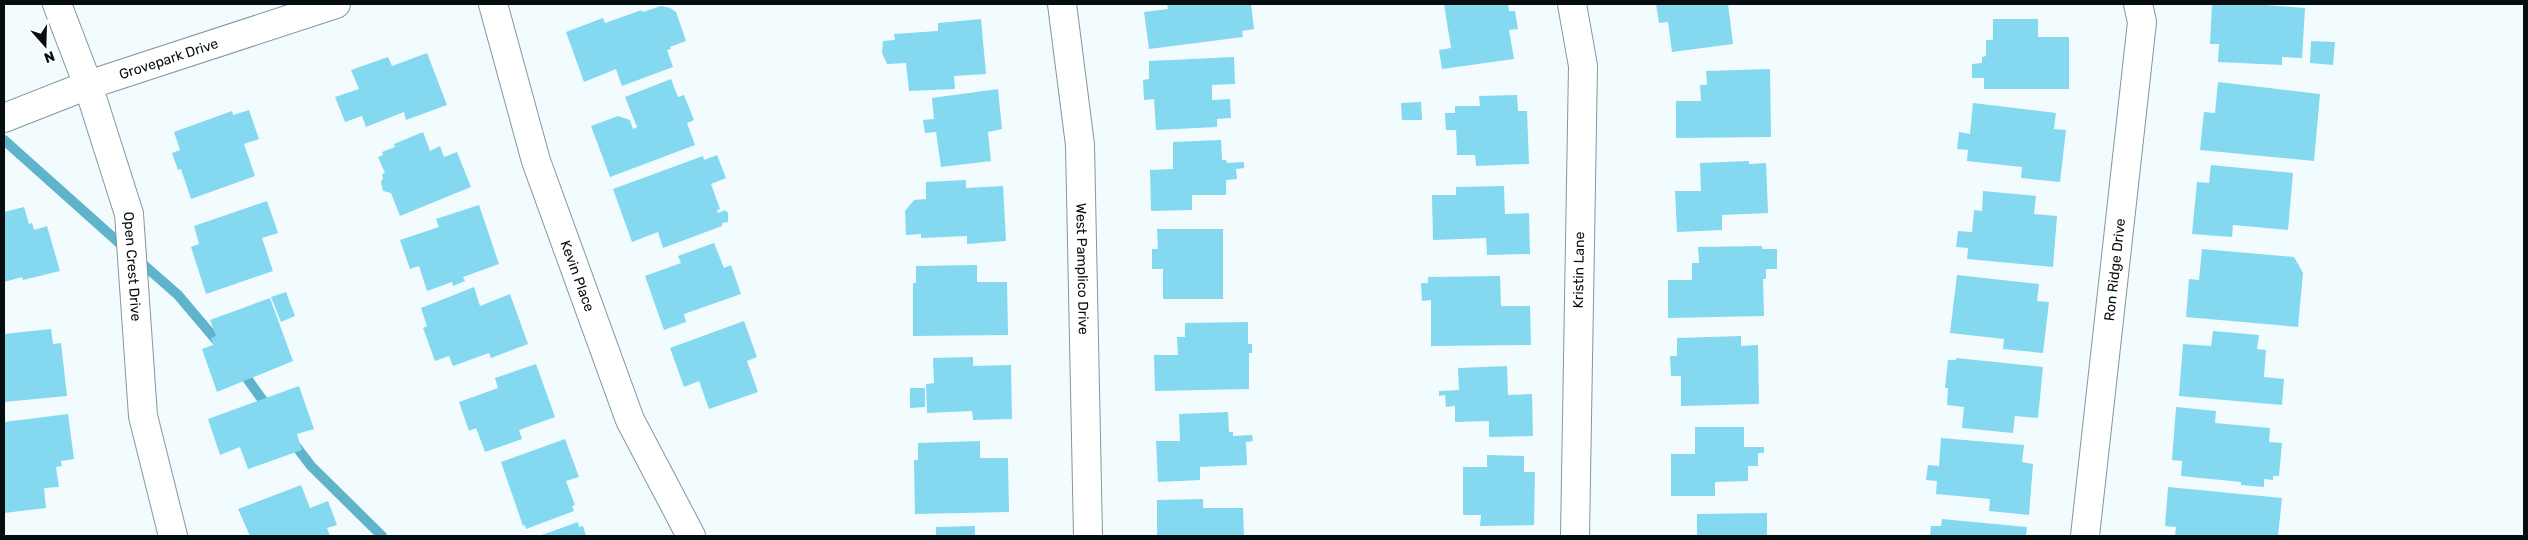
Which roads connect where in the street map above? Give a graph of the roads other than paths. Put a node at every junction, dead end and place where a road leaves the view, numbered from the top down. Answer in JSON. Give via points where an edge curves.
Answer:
{"nodes":[{"id":1,"x":57,"y":4,"type":"edge"},
{"id":2,"x":336,"y":4,"type":"edge"},
{"id":3,"x":493,"y":4,"type":"edge"},
{"id":4,"x":1062,"y":4,"type":"edge"},
{"id":5,"x":1572,"y":4,"type":"edge"},
{"id":6,"x":2138,"y":4,"type":"edge"},
{"id":7,"x":88,"y":86,"type":"junction"},
{"id":8,"x":4,"y":118,"type":"edge"},
{"id":9,"x":166,"y":534,"type":"edge"},
{"id":10,"x":692,"y":536,"type":"edge"},
{"id":11,"x":1088,"y":536,"type":"edge"},
{"id":12,"x":1575,"y":536,"type":"edge"},
{"id":13,"x":2085,"y":536,"type":"edge"}],
"edges":[{"from":1,"to":7,"type":"street","name":"Open Crest Drive"},
{"from":2,"to":7,"type":"street","name":"Grovepark Drive"},
{"from":3,"to":10,"type":"street","name":"Kevin Place","via":[[536,161],[630,420]]},
{"from":4,"to":11,"type":"street","name":"West Pamplico Drive","via":[[1080,145]]},
{"from":5,"to":12,"type":"street","name":"Kristin Lane","via":[[1583,66]]},
{"from":6,"to":13,"type":"street","name":"Ron Ridge Drive","via":[[2142,22]]},
{"from":7,"to":8,"type":"street","name":"Grovepark Drive"},
{"from":7,"to":9,"type":"street","name":"Open Crest Drive","via":[[129,214],[143,416]]}]}
